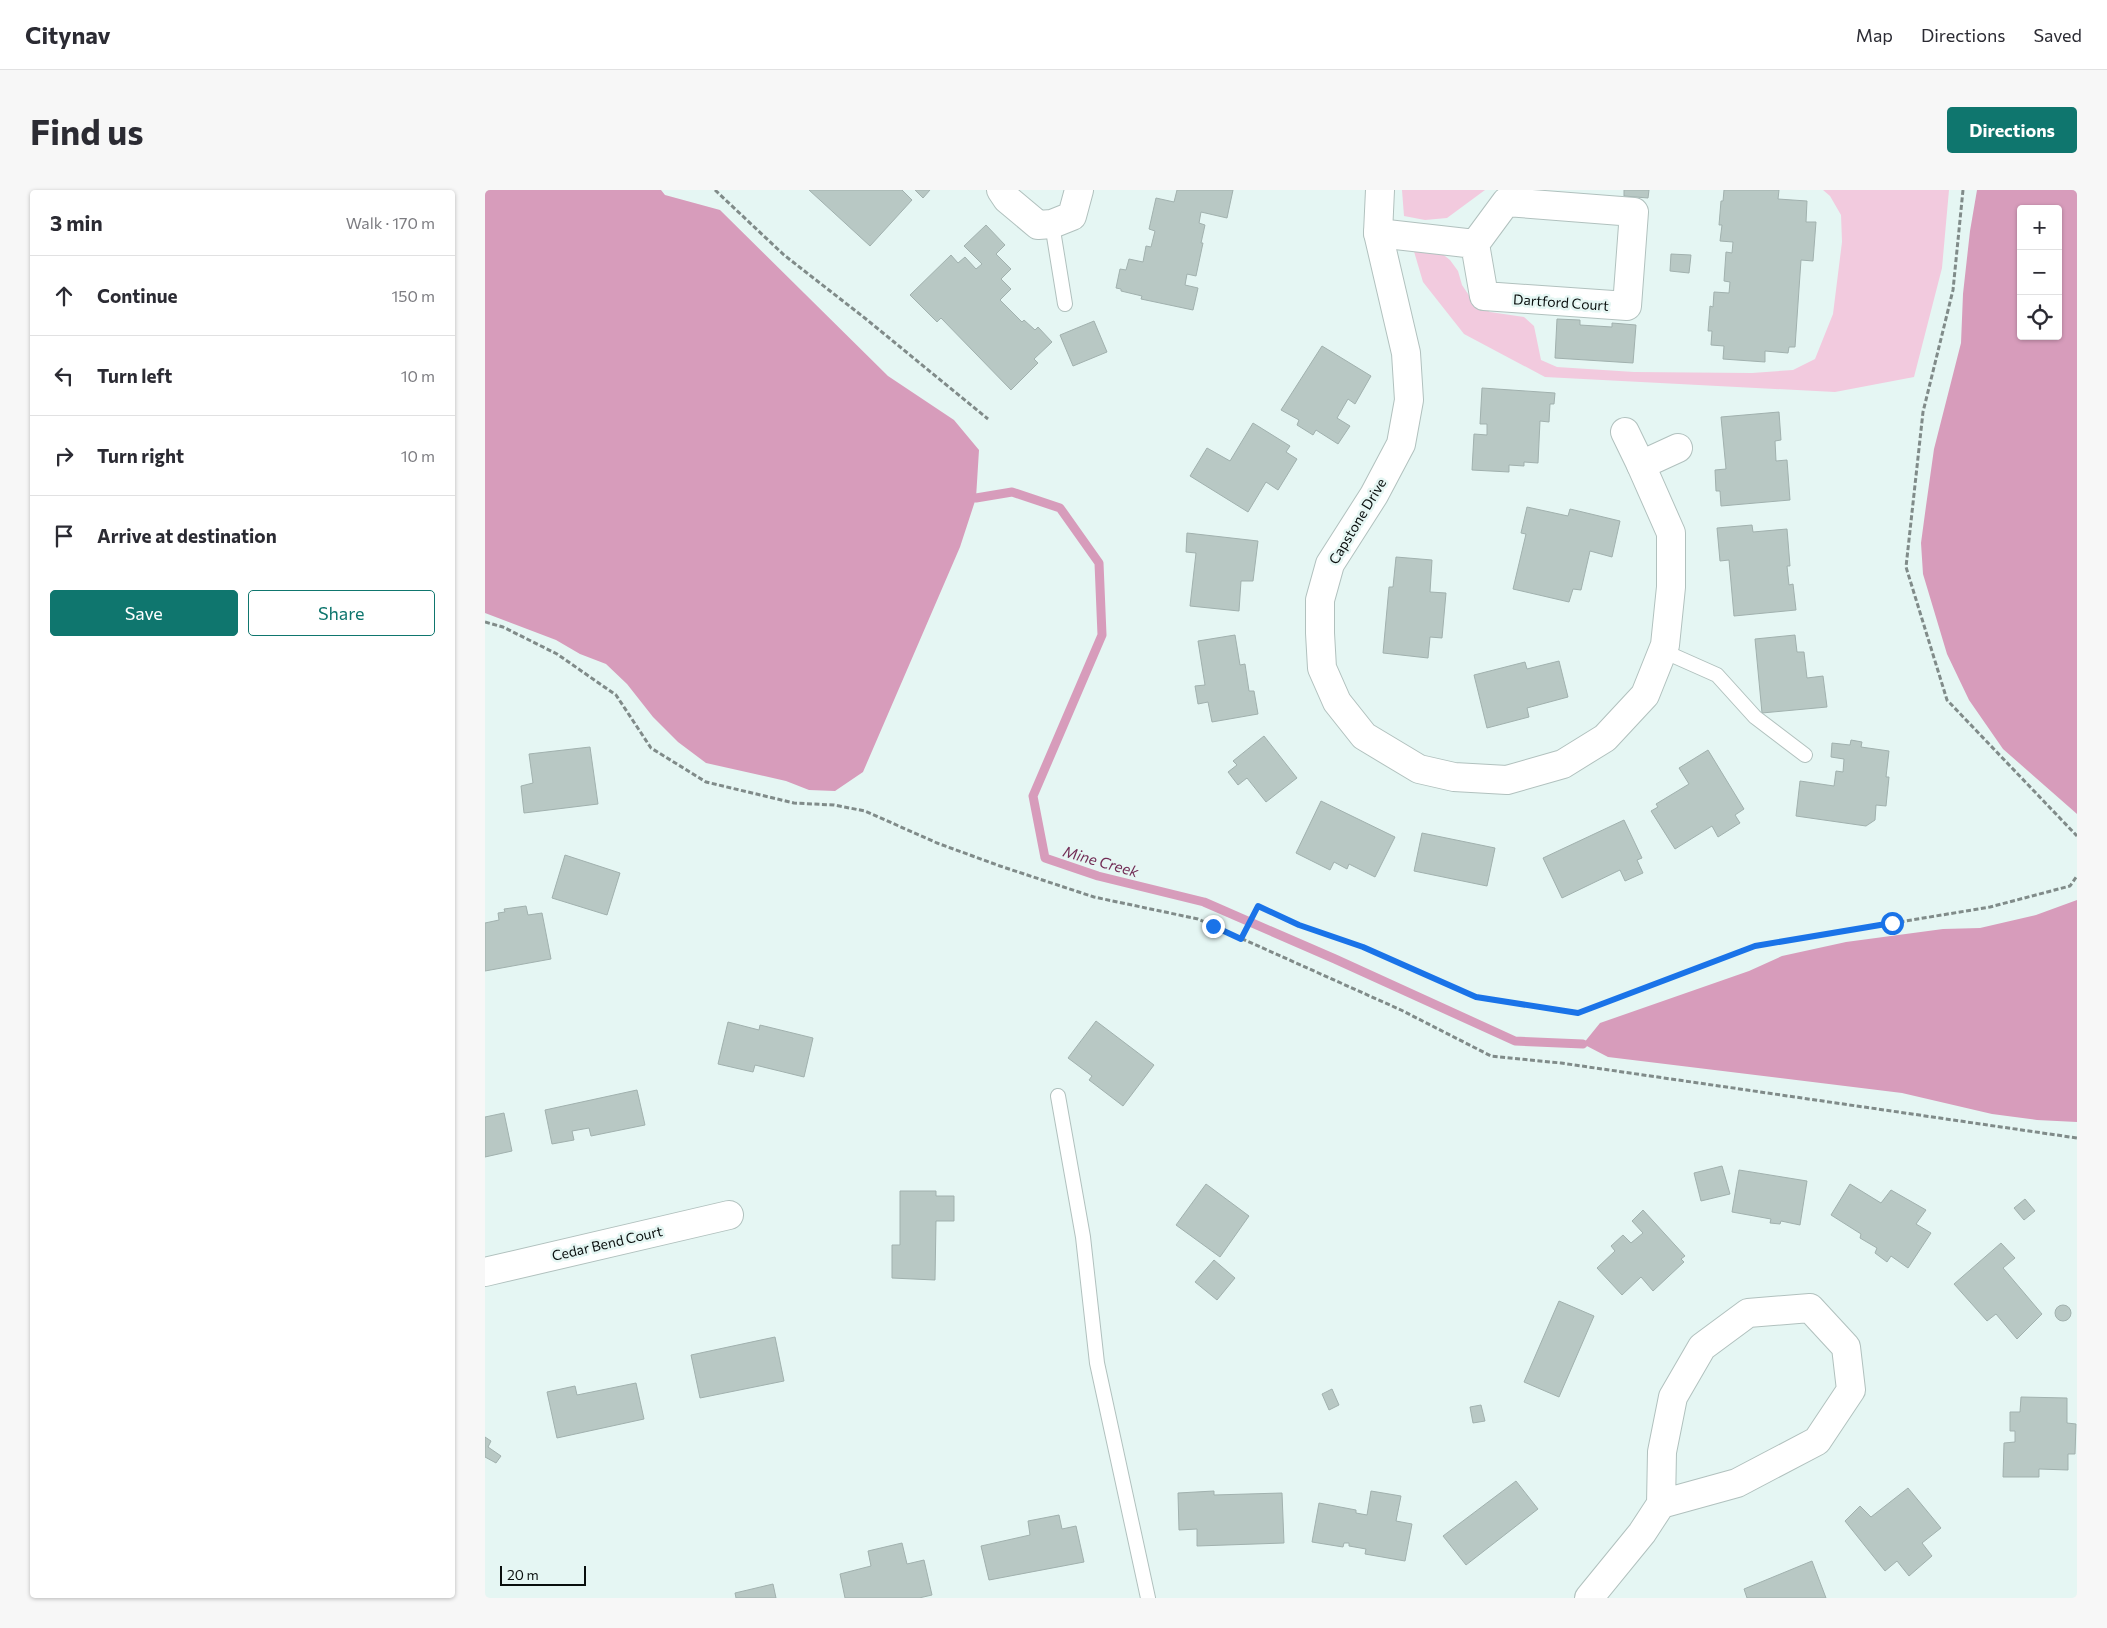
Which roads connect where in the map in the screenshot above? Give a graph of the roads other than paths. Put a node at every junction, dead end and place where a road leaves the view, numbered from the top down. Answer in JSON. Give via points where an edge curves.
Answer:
{"nodes":[{"id":1,"x":1001,"y":190,"type":"edge"},
{"id":2,"x":1079,"y":190,"type":"edge"},
{"id":3,"x":1380,"y":190,"type":"edge"},
{"id":4,"x":1053,"y":224,"type":"junction"},
{"id":5,"x":1378,"y":233,"type":"junction"},
{"id":6,"x":1475,"y":244,"type":"junction"},
{"id":7,"x":1065,"y":304,"type":"dead end"},
{"id":8,"x":1625,"y":432,"type":"dead end"},
{"id":9,"x":1678,"y":448,"type":"dead end"},
{"id":10,"x":1641,"y":465,"type":"junction"},
{"id":11,"x":1663,"y":651,"type":"junction"},
{"id":12,"x":1805,"y":755,"type":"dead end"},
{"id":13,"x":1058,"y":1096,"type":"dead end"},
{"id":14,"x":729,"y":1215,"type":"dead end"},
{"id":15,"x":485,"y":1272,"type":"edge"},
{"id":16,"x":1661,"y":1504,"type":"junction"},
{"id":17,"x":1148,"y":1598,"type":"edge"},
{"id":18,"x":1589,"y":1598,"type":"edge"}],
"edges":[{"from":1,"to":4,"type":"street","via":[[1038,225]]},
{"from":2,"to":4,"type":"street","via":[[1072,216]]},
{"from":3,"to":5,"type":"street","name":"Capstone Drive"},
{"from":4,"to":7,"type":"lane"},
{"from":5,"to":6,"type":"street"},
{"from":5,"to":11,"type":"street","name":"Capstone Drive","via":[[1406,353],[1409,400],[1401,444],[1374,495],[1330,564],[1320,600],[1323,668],[1337,702],[1364,736],[1419,769],[1454,776],[1507,780],[1563,764],[1605,738],[1645,695]]},
{"from":6,"to":6,"type":"street","name":"Dartford Court","via":[[1484,296],[1627,306],[1634,212],[1506,202]]},
{"from":8,"to":10,"type":"street","name":"Capstone Drive"},
{"from":9,"to":10,"type":"street"},
{"from":10,"to":11,"type":"street","name":"Capstone Drive","via":[[1671,533],[1671,587]]},
{"from":11,"to":12,"type":"lane","via":[[1717,674],[1755,717]]},
{"from":13,"to":17,"type":"lane","via":[[1083,1237],[1097,1363]]},
{"from":14,"to":15,"type":"street","name":"Cedar Bend Court"},
{"from":16,"to":16,"type":"street","via":[[1737,1483],[1817,1441],[1851,1390],[1846,1347],[1810,1308],[1748,1313],[1702,1347],[1673,1397],[1662,1452]]},
{"from":16,"to":18,"type":"street","via":[[1643,1533]]}]}
